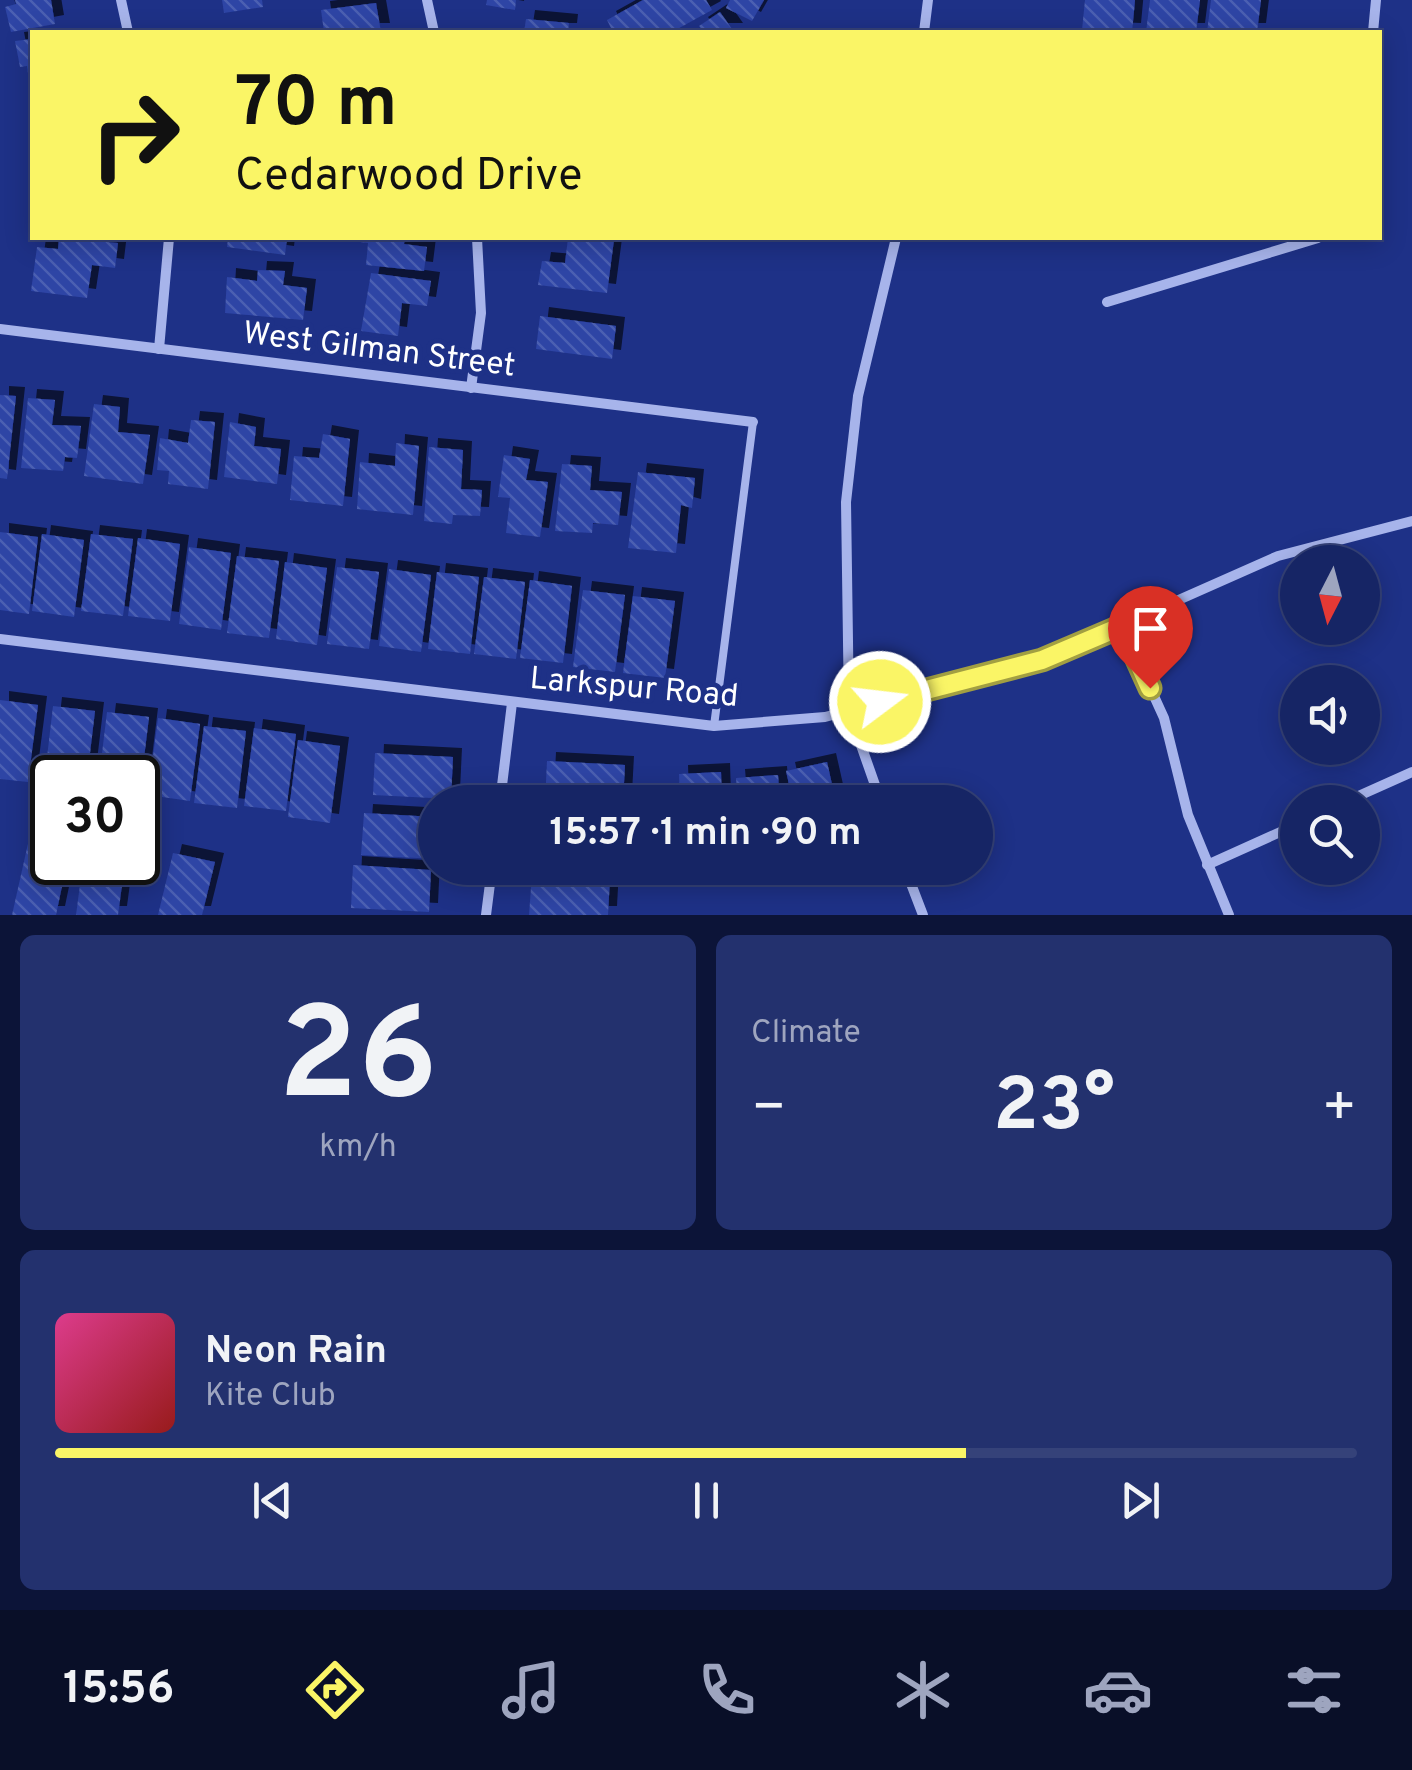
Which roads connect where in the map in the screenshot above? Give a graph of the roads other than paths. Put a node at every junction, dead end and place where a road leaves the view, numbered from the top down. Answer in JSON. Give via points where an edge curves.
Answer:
{"nodes":[{"id":1,"x":122,"y":0,"type":"edge"},
{"id":2,"x":428,"y":0,"type":"edge"},
{"id":3,"x":928,"y":0,"type":"edge"},
{"id":4,"x":1376,"y":0,"type":"edge"},
{"id":5,"x":128,"y":30,"type":"edge"},
{"id":6,"x":434,"y":30,"type":"edge"},
{"id":7,"x":924,"y":30,"type":"edge"},
{"id":8,"x":1373,"y":30,"type":"edge"},
{"id":9,"x":168,"y":240,"type":"edge"},
{"id":10,"x":477,"y":240,"type":"edge"},
{"id":11,"x":895,"y":240,"type":"edge"},
{"id":12,"x":1311,"y":240,"type":"edge"},
{"id":13,"x":1107,"y":302,"type":"dead end"},
{"id":14,"x":0,"y":329,"type":"edge"},
{"id":15,"x":159,"y":349,"type":"junction"},
{"id":16,"x":471,"y":388,"type":"junction"},
{"id":17,"x":753,"y":422,"type":"joint"},
{"id":18,"x":1412,"y":521,"type":"edge"},
{"id":19,"x":1122,"y":626,"type":"junction"},
{"id":20,"x":0,"y":639,"type":"edge"},
{"id":21,"x":512,"y":703,"type":"junction"},
{"id":22,"x":848,"y":711,"type":"junction"},
{"id":23,"x":714,"y":726,"type":"junction"},
{"id":24,"x":1412,"y":772,"type":"edge"},
{"id":25,"x":502,"y":785,"type":"edge"},
{"id":26,"x":875,"y":785,"type":"edge"},
{"id":27,"x":1380,"y":786,"type":"edge"},
{"id":28,"x":1280,"y":832,"type":"edge"},
{"id":29,"x":1207,"y":865,"type":"junction"},
{"id":30,"x":490,"y":885,"type":"edge"},
{"id":31,"x":912,"y":885,"type":"edge"},
{"id":32,"x":486,"y":915,"type":"edge"},
{"id":33,"x":923,"y":915,"type":"edge"},
{"id":34,"x":1230,"y":915,"type":"edge"}],
"edges":[{"from":1,"to":5,"type":"street"},
{"from":2,"to":6,"type":"street"},
{"from":3,"to":7,"type":"street"},
{"from":4,"to":8,"type":"street"},
{"from":9,"to":15,"type":"street"},
{"from":10,"to":16,"type":"street","via":[[480,313]]},
{"from":11,"to":22,"type":"street","via":[[868,343],[851,449]]},
{"from":12,"to":13,"type":"street"},
{"from":14,"to":15,"type":"street","name":"West Gilman Street"},
{"from":15,"to":16,"type":"street","name":"West Gilman Street"},
{"from":16,"to":17,"type":"street","name":"West Gilman Street"},
{"from":17,"to":23,"type":"lane"},
{"from":18,"to":19,"type":"street","name":"Larkspur Road","via":[[1278,556]]},
{"from":19,"to":22,"type":"street","name":"Larkspur Road","via":[[1042,660]]},
{"from":19,"to":29,"type":"street","via":[[1164,718]]},
{"from":20,"to":21,"type":"street","name":"Larkspur Road"},
{"from":21,"to":23,"type":"street","name":"Larkspur Road"},
{"from":21,"to":25,"type":"street"},
{"from":22,"to":23,"type":"street","name":"Larkspur Road"},
{"from":22,"to":26,"type":"street"},
{"from":24,"to":27,"type":"street"},
{"from":28,"to":29,"type":"street"},
{"from":29,"to":34,"type":"street"},
{"from":30,"to":32,"type":"street"},
{"from":31,"to":33,"type":"street"}]}
